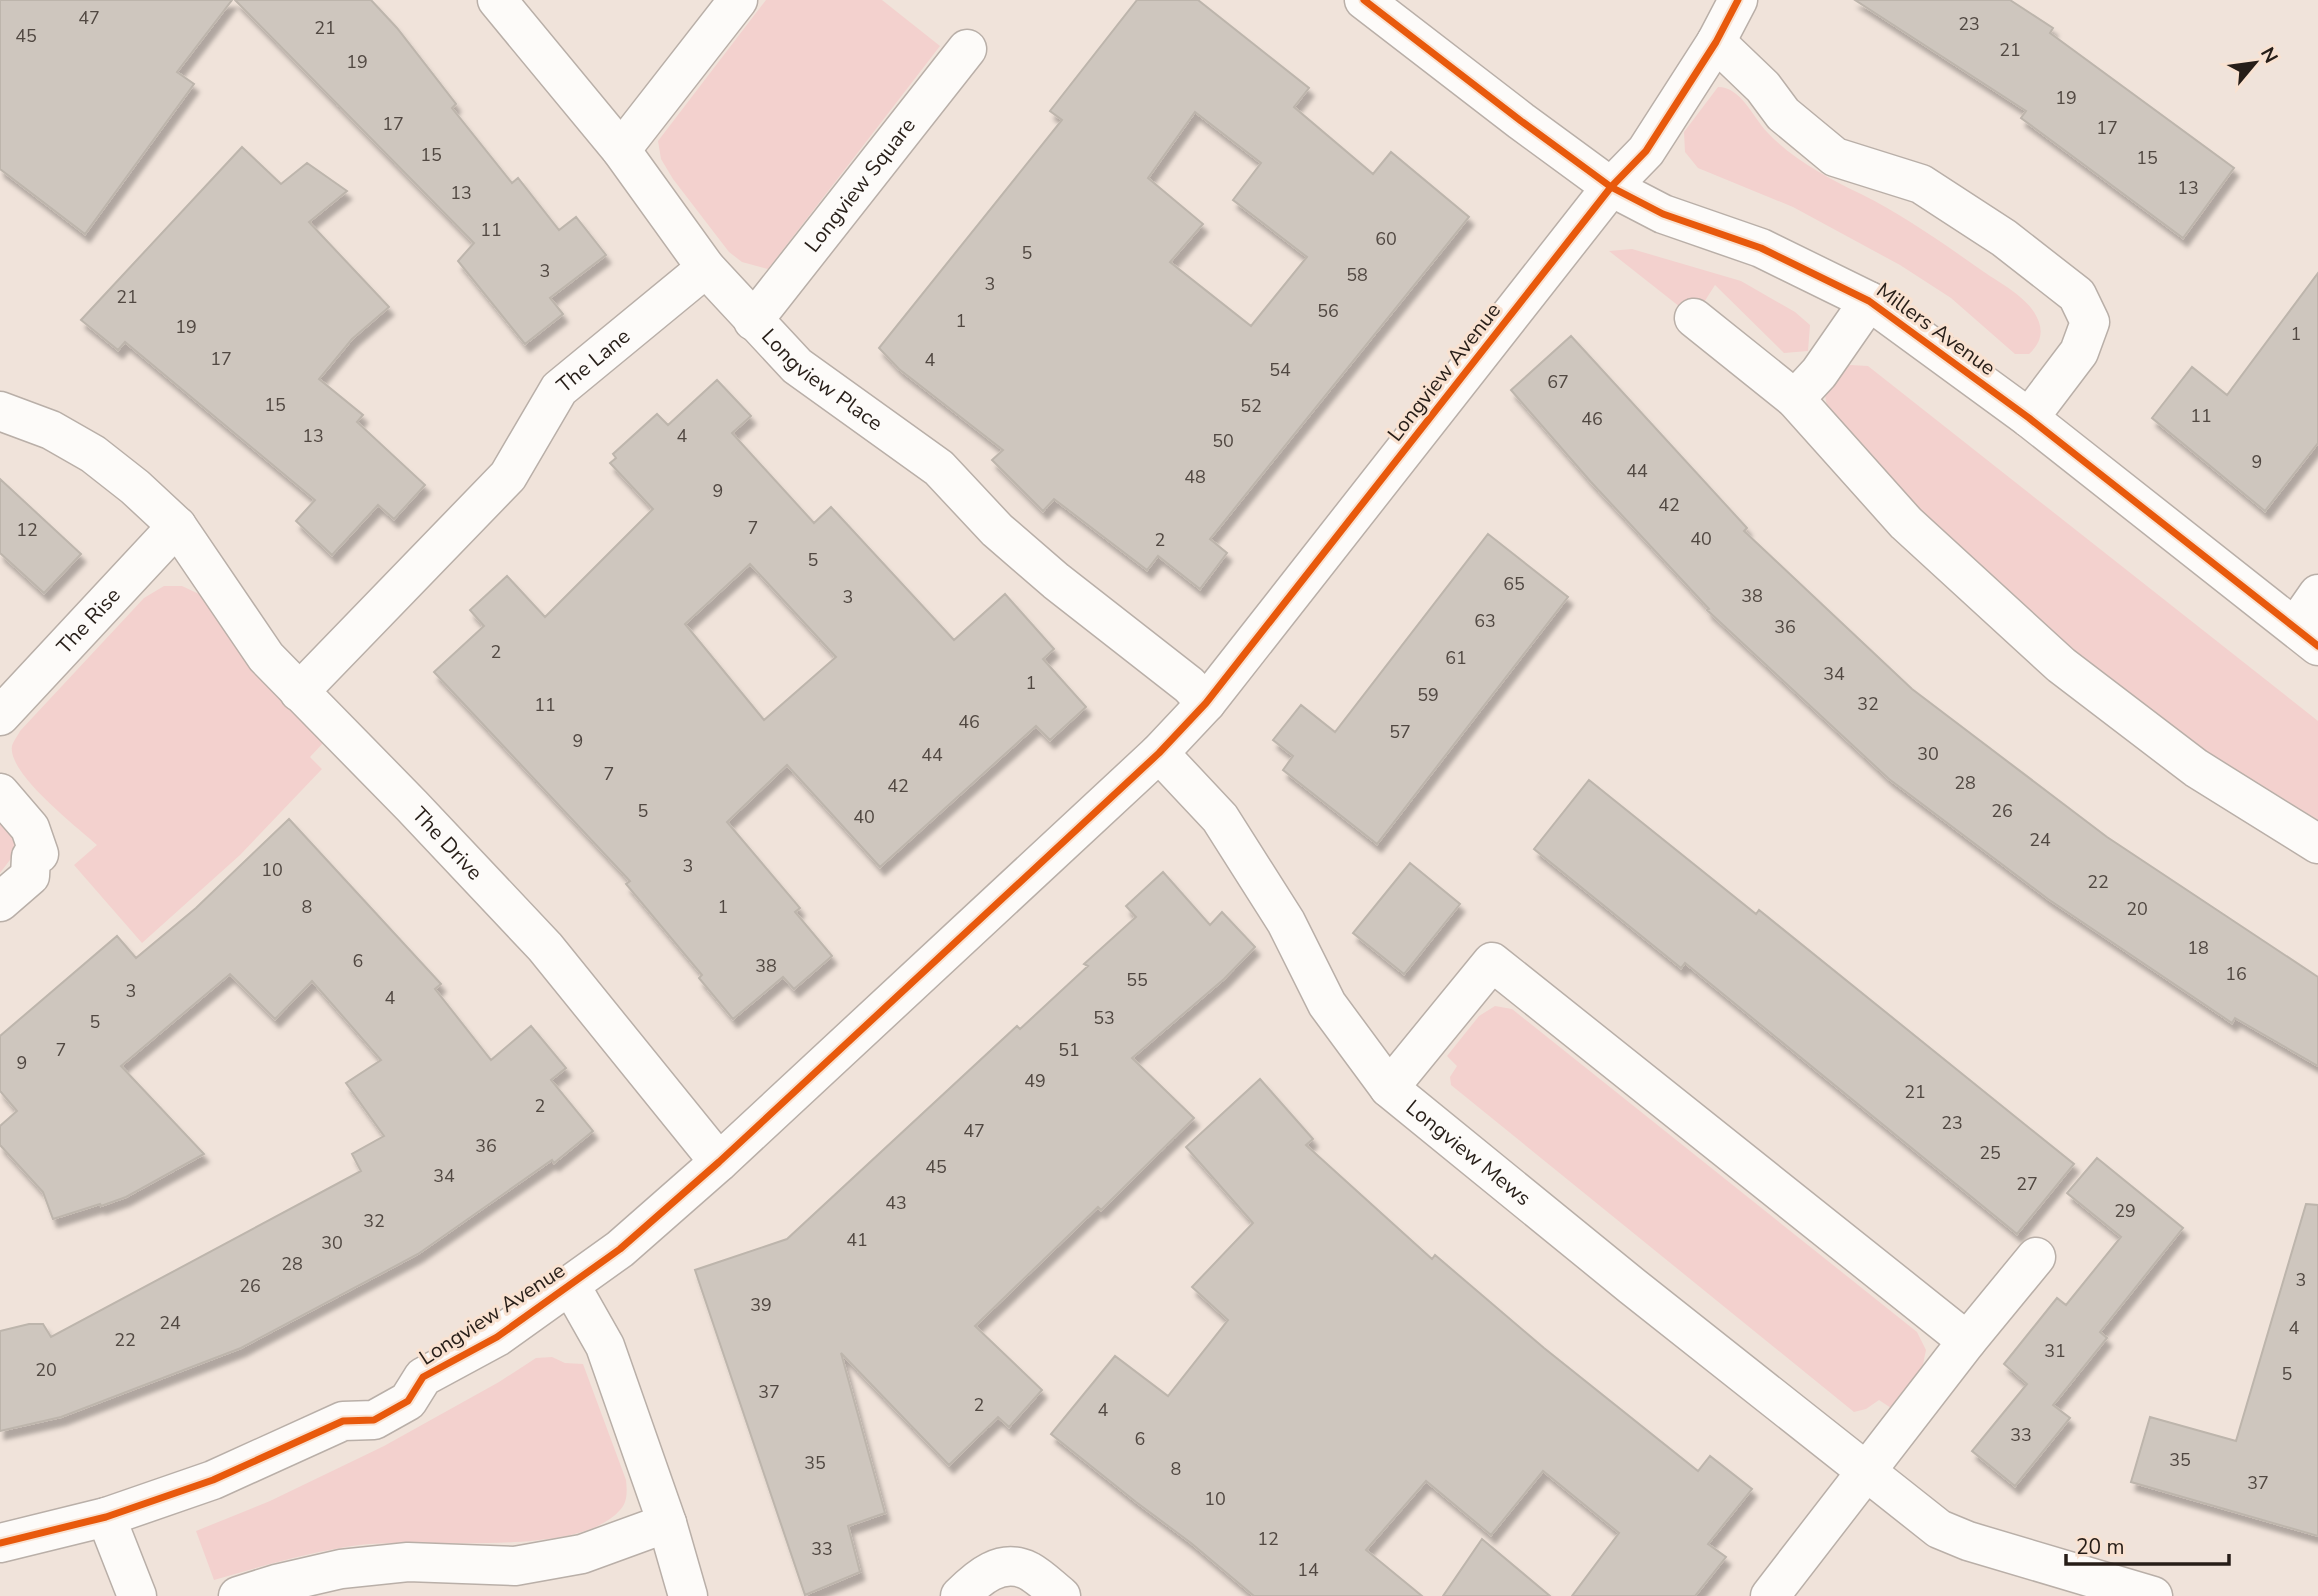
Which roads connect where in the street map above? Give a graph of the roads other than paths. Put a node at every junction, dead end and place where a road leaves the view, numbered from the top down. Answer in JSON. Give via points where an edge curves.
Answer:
{"nodes":[{"id":1,"x":497,"y":0,"type":"edge"},
{"id":2,"x":738,"y":0,"type":"edge"},
{"id":3,"x":1364,"y":0,"type":"edge"},
{"id":4,"x":1738,"y":0,"type":"edge"},
{"id":5,"x":1716,"y":42,"type":"junction"},
{"id":6,"x":967,"y":49,"type":"dead end"},
{"id":7,"x":621,"y":150,"type":"junction"},
{"id":8,"x":1611,"y":187,"type":"junction"},
{"id":9,"x":706,"y":268,"type":"junction"},
{"id":10,"x":1870,"y":301,"type":"junction"},
{"id":11,"x":1694,"y":318,"type":"dead end"},
{"id":12,"x":753,"y":321,"type":"junction"},
{"id":13,"x":1795,"y":399,"type":"junction"},
{"id":14,"x":0,"y":411,"type":"edge"},
{"id":15,"x":2029,"y":418,"type":"junction"},
{"id":16,"x":177,"y":526,"type":"junction"},
{"id":17,"x":2318,"y":594,"type":"edge"},
{"id":18,"x":2306,"y":637,"type":"edge"},
{"id":19,"x":299,"y":692,"type":"junction"},
{"id":20,"x":1206,"y":703,"type":"junction"},
{"id":21,"x":0,"y":716,"type":"edge"},
{"id":22,"x":1159,"y":753,"type":"junction"},
{"id":23,"x":0,"y":793,"type":"edge"},
{"id":24,"x":2318,"y":844,"type":"edge"},
{"id":25,"x":0,"y":902,"type":"edge"},
{"id":26,"x":1389,"y":1088,"type":"junction"},
{"id":27,"x":719,"y":1161,"type":"junction"},
{"id":28,"x":2036,"y":1257,"type":"dead end"},
{"id":29,"x":571,"y":1286,"type":"junction"},
{"id":30,"x":1967,"y":1340,"type":"junction"},
{"id":31,"x":1865,"y":1473,"type":"junction"},
{"id":32,"x":106,"y":1517,"type":"junction"},
{"id":33,"x":667,"y":1523,"type":"junction"},
{"id":34,"x":0,"y":1543,"type":"edge"},
{"id":35,"x":137,"y":1596,"type":"edge"},
{"id":36,"x":239,"y":1596,"type":"edge"},
{"id":37,"x":688,"y":1596,"type":"edge"},
{"id":38,"x":960,"y":1596,"type":"edge"},
{"id":39,"x":1060,"y":1596,"type":"edge"},
{"id":40,"x":1770,"y":1596,"type":"edge"},
{"id":41,"x":2153,"y":1596,"type":"edge"}],
"edges":[{"from":1,"to":7,"type":"street","name":"Longview Place"},
{"from":2,"to":7,"type":"street"},
{"from":3,"to":8,"type":"street","name":"Millers Avenue"},
{"from":4,"to":5,"type":"street","name":"Longview Avenue"},
{"from":5,"to":8,"type":"street","name":"Longview Avenue","via":[[1646,151]]},
{"from":5,"to":15,"type":"street","via":[[1763,87],[1783,114],[1835,157],[1921,184],[2004,238],[2077,295],[2090,322],[2083,342]]},
{"from":6,"to":12,"type":"street","name":"Longview Square"},
{"from":7,"to":9,"type":"street","name":"Longview Place"},
{"from":8,"to":10,"type":"street","name":"Millers Avenue","via":[[1663,214],[1761,248]]},
{"from":8,"to":20,"type":"street","name":"Longview Avenue"},
{"from":9,"to":12,"type":"street","name":"Longview Place"},
{"from":9,"to":19,"type":"street","name":"The Lane","via":[[559,389],[508,476]]},
{"from":10,"to":13,"type":"street"},
{"from":10,"to":15,"type":"street","name":"Millers Avenue"},
{"from":11,"to":13,"type":"street"},
{"from":12,"to":20,"type":"street","name":"Longview Place","via":[[797,366],[939,468],[997,530]]},
{"from":13,"to":24,"type":"street","via":[[1906,523],[2061,665],[2196,768]]},
{"from":14,"to":16,"type":"street","name":"The Drive","via":[[51,430],[93,454]]},
{"from":15,"to":18,"type":"street","name":"Millers Avenue"},
{"from":16,"to":19,"type":"street","name":"The Drive","via":[[265,657]]},
{"from":16,"to":21,"type":"street","name":"The Rise"},
{"from":17,"to":18,"type":"street"},
{"from":19,"to":27,"type":"street","name":"The Drive","via":[[545,947]]},
{"from":20,"to":22,"type":"street","name":"Longview Avenue"},
{"from":22,"to":26,"type":"street","name":"Longview Mews","via":[[1220,818],[1286,922],[1328,1004]]},
{"from":22,"to":27,"type":"street","name":"Longview Avenue"},
{"from":23,"to":25,"type":"street","via":[[30,828],[39,854],[31,857],[30,876]]},
{"from":26,"to":30,"type":"street","via":[[1492,962]]},
{"from":26,"to":31,"type":"street","name":"Longview Mews"},
{"from":27,"to":29,"type":"street","name":"Longview Avenue"},
{"from":28,"to":30,"type":"street"},
{"from":29,"to":32,"type":"street","name":"Longview Avenue","via":[[497,1337],[424,1377],[408,1401],[374,1420],[343,1421],[213,1480]]},
{"from":29,"to":33,"type":"street","name":"Longview Avenue","via":[[605,1346]]},
{"from":30,"to":31,"type":"street"},
{"from":31,"to":40,"type":"street"},
{"from":31,"to":41,"type":"street","name":"Longview Mews","via":[[1939,1529]]},
{"from":32,"to":34,"type":"street","name":"Longview Avenue"},
{"from":32,"to":35,"type":"street"},
{"from":33,"to":36,"type":"street","via":[[582,1554],[514,1566],[408,1562],[341,1569]]},
{"from":33,"to":37,"type":"street","name":"Longview Avenue"},
{"from":38,"to":39,"type":"street","via":[[977,1579],[1002,1566],[1028,1570]]}]}
